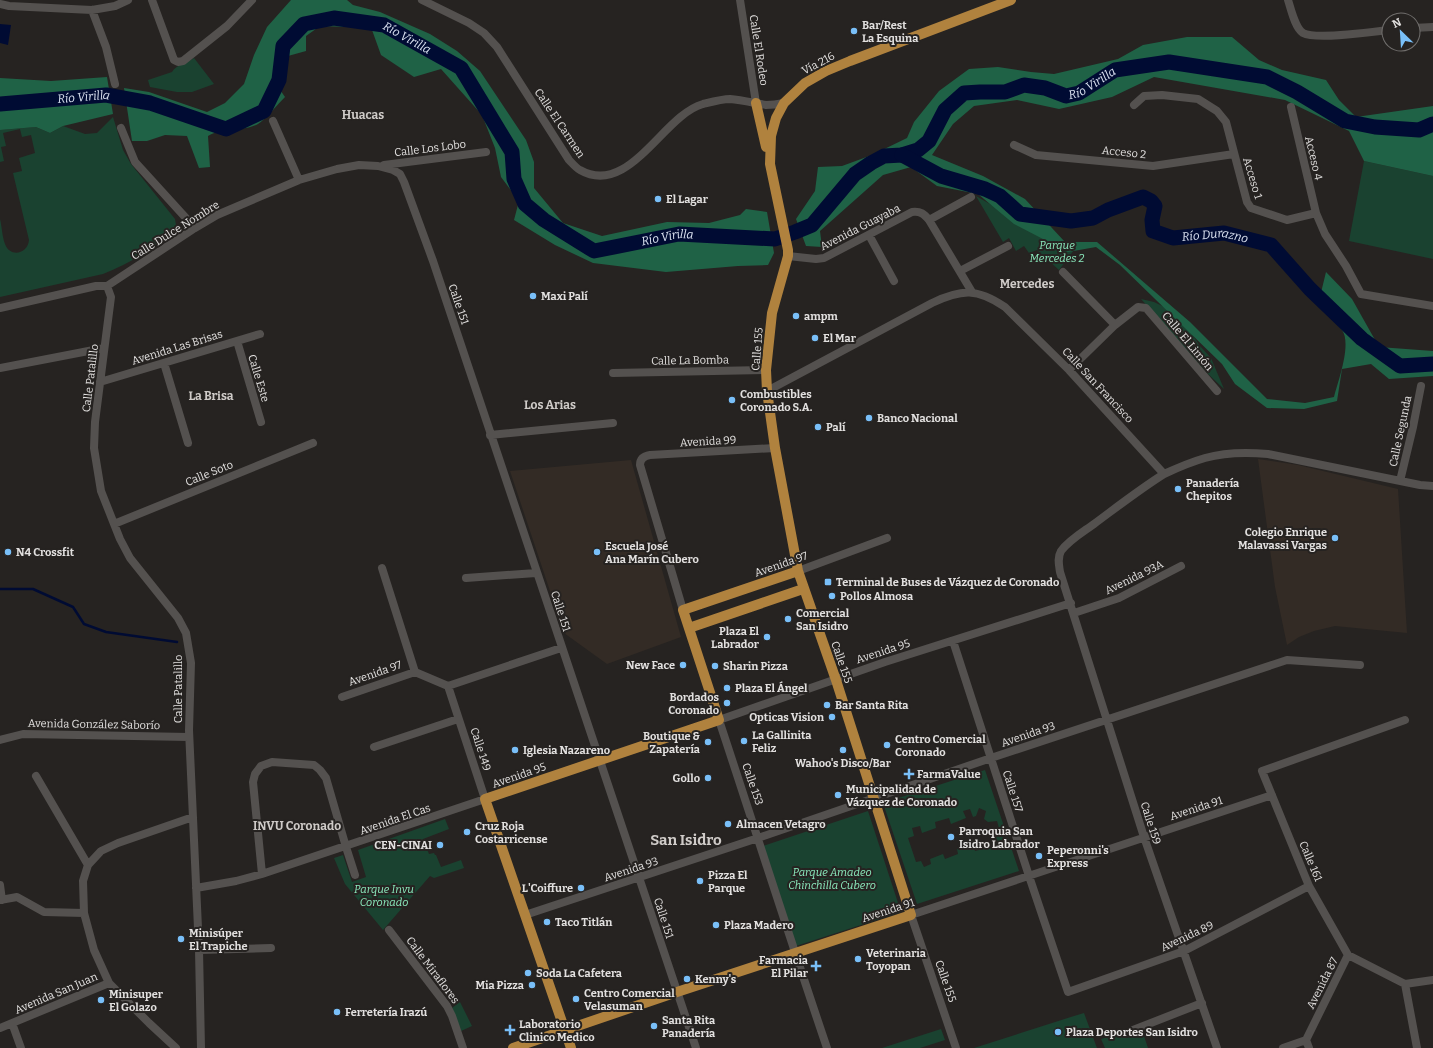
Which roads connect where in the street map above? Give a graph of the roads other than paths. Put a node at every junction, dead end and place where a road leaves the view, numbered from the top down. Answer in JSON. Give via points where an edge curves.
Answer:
{"nodes":[{"id":1,"x":128,"y":0,"type":"edge"},
{"id":2,"x":152,"y":0,"type":"edge"},
{"id":3,"x":252,"y":0,"type":"edge"},
{"id":4,"x":422,"y":0,"type":"edge"},
{"id":5,"x":740,"y":0,"type":"edge"},
{"id":6,"x":1011,"y":0,"type":"edge"},
{"id":7,"x":1288,"y":0,"type":"edge"},
{"id":8,"x":0,"y":4,"type":"edge"},
{"id":9,"x":92,"y":10,"type":"junction"},
{"id":10,"x":1433,"y":27,"type":"edge"},
{"id":11,"x":1421,"y":28,"type":"edge"},
{"id":12,"x":1381,"y":31,"type":"edge"},
{"id":13,"x":115,"y":84,"type":"dead end"},
{"id":14,"x":756,"y":103,"type":"junction"},
{"id":15,"x":784,"y":103,"type":"junction"},
{"id":16,"x":1134,"y":105,"type":"dead end"},
{"id":17,"x":1291,"y":107,"type":"dead end"},
{"id":18,"x":273,"y":121,"type":"dead end"},
{"id":19,"x":121,"y":128,"type":"dead end"},
{"id":20,"x":1014,"y":145,"type":"dead end"},
{"id":21,"x":486,"y":152,"type":"dead end"},
{"id":22,"x":1234,"y":154,"type":"junction"},
{"id":23,"x":770,"y":164,"type":"junction"},
{"id":24,"x":378,"y":166,"type":"junction"},
{"id":25,"x":299,"y":180,"type":"junction"},
{"id":26,"x":404,"y":182,"type":"joint"},
{"id":27,"x":971,"y":197,"type":"dead end"},
{"id":28,"x":1316,"y":213,"type":"junction"},
{"id":29,"x":929,"y":220,"type":"junction"},
{"id":30,"x":195,"y":228,"type":"junction"},
{"id":31,"x":869,"y":235,"type":"junction"},
{"id":32,"x":1008,"y":246,"type":"dead end"},
{"id":33,"x":788,"y":253,"type":"junction"},
{"id":34,"x":960,"y":270,"type":"junction"},
{"id":35,"x":1063,"y":272,"type":"dead end"},
{"id":36,"x":894,"y":281,"type":"dead end"},
{"id":37,"x":107,"y":286,"type":"junction"},
{"id":38,"x":972,"y":292,"type":"junction"},
{"id":39,"x":1433,"y":306,"type":"edge"},
{"id":40,"x":0,"y":308,"type":"edge"},
{"id":41,"x":1115,"y":325,"type":"junction"},
{"id":42,"x":260,"y":334,"type":"dead end"},
{"id":43,"x":237,"y":341,"type":"junction"},
{"id":44,"x":104,"y":348,"type":"junction"},
{"id":45,"x":164,"y":363,"type":"junction"},
{"id":46,"x":0,"y":368,"type":"edge"},
{"id":47,"x":766,"y":370,"type":"junction"},
{"id":48,"x":1069,"y":370,"type":"junction"},
{"id":49,"x":614,"y":373,"type":"dead end"},
{"id":50,"x":100,"y":382,"type":"junction"},
{"id":51,"x":1421,"y":386,"type":"dead end"},
{"id":52,"x":767,"y":391,"type":"junction"},
{"id":53,"x":1217,"y":391,"type":"dead end"},
{"id":54,"x":261,"y":422,"type":"dead end"},
{"id":55,"x":613,"y":423,"type":"dead end"},
{"id":56,"x":490,"y":435,"type":"junction"},
{"id":57,"x":188,"y":443,"type":"dead end"},
{"id":58,"x":313,"y":443,"type":"dead end"},
{"id":59,"x":775,"y":448,"type":"junction"},
{"id":60,"x":643,"y":458,"type":"joint"},
{"id":61,"x":1164,"y":474,"type":"junction"},
{"id":62,"x":1400,"y":481,"type":"junction"},
{"id":63,"x":1433,"y":486,"type":"edge"},
{"id":64,"x":114,"y":524,"type":"junction"},
{"id":65,"x":887,"y":538,"type":"dead end"},
{"id":66,"x":1181,"y":566,"type":"dead end"},
{"id":67,"x":382,"y":568,"type":"dead end"},
{"id":68,"x":798,"y":571,"type":"junction"},
{"id":69,"x":536,"y":572,"type":"junction"},
{"id":70,"x":466,"y":578,"type":"dead end"},
{"id":71,"x":803,"y":589,"type":"junction"},
{"id":72,"x":1071,"y":603,"type":"junction"},
{"id":73,"x":683,"y":610,"type":"junction"},
{"id":74,"x":1074,"y":613,"type":"junction"},
{"id":75,"x":689,"y":628,"type":"junction"},
{"id":76,"x":953,"y":641,"type":"junction"},
{"id":77,"x":561,"y":648,"type":"junction"},
{"id":78,"x":1360,"y":665,"type":"dead end"},
{"id":79,"x":415,"y":672,"type":"junction"},
{"id":80,"x":836,"y":680,"type":"junction"},
{"id":81,"x":448,"y":686,"type":"junction"},
{"id":82,"x":342,"y":697,"type":"dead end"},
{"id":83,"x":458,"y":719,"type":"junction"},
{"id":84,"x":1107,"y":719,"type":"junction"},
{"id":85,"x":719,"y":720,"type":"junction"},
{"id":86,"x":1405,"y":720,"type":"dead end"},
{"id":87,"x":189,"y":737,"type":"junction"},
{"id":88,"x":0,"y":740,"type":"edge"},
{"id":89,"x":374,"y":747,"type":"dead end"},
{"id":90,"x":991,"y":758,"type":"junction"},
{"id":91,"x":599,"y":760,"type":"junction"},
{"id":92,"x":36,"y":776,"type":"dead end"},
{"id":93,"x":1272,"y":796,"type":"junction"},
{"id":94,"x":485,"y":799,"type":"junction"},
{"id":95,"x":875,"y":799,"type":"junction"},
{"id":96,"x":193,"y":817,"type":"junction"},
{"id":97,"x":1144,"y":837,"type":"junction"},
{"id":98,"x":758,"y":838,"type":"junction"},
{"id":99,"x":346,"y":847,"type":"junction"},
{"id":100,"x":88,"y":865,"type":"junction"},
{"id":101,"x":262,"y":874,"type":"junction"},
{"id":102,"x":356,"y":875,"type":"dead end"},
{"id":103,"x":1029,"y":876,"type":"junction"},
{"id":104,"x":639,"y":878,"type":"junction"},
{"id":105,"x":0,"y":885,"type":"edge"},
{"id":106,"x":1309,"y":886,"type":"junction"},
{"id":107,"x":196,"y":888,"type":"junction"},
{"id":108,"x":1,"y":900,"type":"edge"},
{"id":109,"x":84,"y":913,"type":"junction"},
{"id":110,"x":525,"y":915,"type":"junction"},
{"id":111,"x":911,"y":915,"type":"junction"},
{"id":112,"x":389,"y":930,"type":"dead end"},
{"id":113,"x":271,"y":948,"type":"dead end"},
{"id":114,"x":200,"y":950,"type":"junction"},
{"id":115,"x":1184,"y":951,"type":"junction"},
{"id":116,"x":794,"y":953,"type":"junction"},
{"id":117,"x":1348,"y":955,"type":"junction"},
{"id":118,"x":1433,"y":980,"type":"edge"},
{"id":119,"x":109,"y":983,"type":"junction"},
{"id":120,"x":1404,"y":984,"type":"junction"},
{"id":121,"x":677,"y":992,"type":"junction"},
{"id":122,"x":1068,"y":992,"type":"joint"},
{"id":123,"x":1202,"y":1003,"type":"junction"},
{"id":124,"x":12,"y":1023,"type":"junction"},
{"id":125,"x":0,"y":1028,"type":"edge"},
{"id":126,"x":565,"y":1029,"type":"junction"},
{"id":127,"x":1133,"y":1030,"type":"dead end"},
{"id":128,"x":1307,"y":1044,"type":"edge"},
{"id":129,"x":21,"y":1048,"type":"edge"},
{"id":130,"x":176,"y":1048,"type":"edge"},
{"id":131,"x":201,"y":1048,"type":"edge"},
{"id":132,"x":462,"y":1048,"type":"edge"},
{"id":133,"x":513,"y":1048,"type":"edge"},
{"id":134,"x":571,"y":1048,"type":"edge"},
{"id":135,"x":696,"y":1048,"type":"edge"},
{"id":136,"x":827,"y":1048,"type":"edge"},
{"id":137,"x":956,"y":1048,"type":"edge"},
{"id":138,"x":1218,"y":1048,"type":"edge"},
{"id":139,"x":1283,"y":1048,"type":"edge"},
{"id":140,"x":1417,"y":1048,"type":"edge"}],
"edges":[{"from":1,"to":9,"type":"street","via":[[115,6]]},
{"from":2,"to":3,"type":"street","via":[[174,60],[178,62],[227,26]]},
{"from":4,"to":14,"type":"street","name":"Calle El Carmen","via":[[484,33],[497,47],[569,160],[579,170],[592,175],[620,171],[645,152],[672,124],[702,104],[729,99]]},
{"from":5,"to":14,"type":"street","name":"Calle El Rodeo"},
{"from":6,"to":15,"type":"main road","name":"Vía 216","via":[[826,71],[805,83]]},
{"from":7,"to":12,"type":"street","via":[[1295,22],[1303,33],[1327,36]]},
{"from":8,"to":9,"type":"street"},
{"from":9,"to":13,"type":"street","via":[[106,47]]},
{"from":10,"to":11,"type":"street"},
{"from":14,"to":15,"type":"street","name":"Calle El Carmen"},
{"from":14,"to":23,"type":"main road"},
{"from":15,"to":23,"type":"main road","name":"Vía 216","via":[[771,136]]},
{"from":16,"to":22,"type":"street","name":"Acceso 1","via":[[1144,96],[1198,99],[1217,111],[1226,122]]},
{"from":17,"to":28,"type":"street","name":"Acceso 4"},
{"from":18,"to":25,"type":"street"},
{"from":19,"to":30,"type":"street","via":[[135,162]]},
{"from":20,"to":22,"type":"street","name":"Acceso 2","via":[[1036,155],[1154,166]]},
{"from":21,"to":24,"type":"street","name":"Calle Los Lobo"},
{"from":22,"to":28,"type":"street","name":"Acceso 1","via":[[1247,202],[1251,208],[1287,220]]},
{"from":23,"to":33,"type":"main road","name":"Vía 216"},
{"from":24,"to":25,"type":"street","name":"Calle Dulce Nombre","via":[[359,165]]},
{"from":24,"to":26,"type":"street","name":"Calle Dulce Nombre","via":[[400,174]]},
{"from":25,"to":30,"type":"street","name":"Calle Dulce Nombre","via":[[217,215]]},
{"from":26,"to":56,"type":"street","name":"Calle 151","via":[[433,261]]},
{"from":27,"to":29,"type":"street"},
{"from":28,"to":39,"type":"street","via":[[1325,234],[1361,294]]},
{"from":29,"to":31,"type":"street","name":"Avenida Guayaba","via":[[918,211],[912,212]]},
{"from":29,"to":34,"type":"street"},
{"from":30,"to":37,"type":"street","name":"Calle Dulce Nombre"},
{"from":31,"to":33,"type":"street","name":"Avenida Guayaba","via":[[824,258],[816,259]]},
{"from":31,"to":36,"type":"street"},
{"from":32,"to":34,"type":"street"},
{"from":33,"to":47,"type":"main road","name":"Calle 155","via":[[772,313]]},
{"from":34,"to":38,"type":"street"},
{"from":35,"to":41,"type":"street"},
{"from":37,"to":40,"type":"street","name":"Calle Dulce Nombre","via":[[96,286]]},
{"from":37,"to":44,"type":"street","name":"Calle Patalillo","via":[[111,297]]},
{"from":38,"to":48,"type":"street","name":"Calle San Francisco","via":[[1006,307]]},
{"from":38,"to":52,"type":"street","name":"Calle San Francisco","via":[[956,293],[932,303]]},
{"from":41,"to":48,"type":"street"},
{"from":41,"to":53,"type":"street","name":"Calle El Limón","via":[[1138,307],[1146,308]]},
{"from":42,"to":43,"type":"street","name":"Avenida Las Brisas"},
{"from":43,"to":45,"type":"street","name":"Avenida Las Brisas"},
{"from":43,"to":54,"type":"street","name":"Calle Este"},
{"from":44,"to":46,"type":"street"},
{"from":44,"to":50,"type":"street","name":"Calle Patalillo"},
{"from":45,"to":50,"type":"street","name":"Avenida Las Brisas"},
{"from":45,"to":57,"type":"street"},
{"from":47,"to":49,"type":"street","name":"Calle La Bomba"},
{"from":47,"to":52,"type":"main road","name":"Calle 155"},
{"from":48,"to":61,"type":"street","name":"Calle San Francisco"},
{"from":50,"to":64,"type":"street","name":"Calle Patalillo","via":[[94,448],[101,491]]},
{"from":51,"to":62,"type":"street","name":"Calle Segunda"},
{"from":52,"to":59,"type":"main road","name":"Calle 155"},
{"from":55,"to":56,"type":"street"},
{"from":56,"to":69,"type":"street","name":"Calle 151"},
{"from":58,"to":64,"type":"street","name":"Calle Soto"},
{"from":59,"to":60,"type":"street","name":"Avenida 99","via":[[650,455]]},
{"from":59,"to":68,"type":"main road","name":"Calle 155"},
{"from":60,"to":73,"type":"street","name":"Calle 153","via":[[640,465]]},
{"from":61,"to":62,"type":"street","via":[[1205,458],[1235,452],[1268,454]]},
{"from":61,"to":72,"type":"street","via":[[1144,486],[1062,551],[1059,556],[1059,567]]},
{"from":62,"to":63,"type":"street"},
{"from":64,"to":87,"type":"street","name":"Calle Patalillo","via":[[130,558],[178,618],[186,633],[191,663]]},
{"from":65,"to":68,"type":"street","name":"Avenida 97"},
{"from":66,"to":74,"type":"street","name":"Avenida 93A","via":[[1119,598]]},
{"from":67,"to":79,"type":"street"},
{"from":68,"to":71,"type":"main road","name":"Calle 155"},
{"from":68,"to":73,"type":"main road","name":"Avenida 97"},
{"from":69,"to":70,"type":"street"},
{"from":69,"to":77,"type":"street","name":"Calle 151"},
{"from":71,"to":75,"type":"main road"},
{"from":71,"to":80,"type":"main road","name":"Calle 155"},
{"from":72,"to":74,"type":"street","name":"Calle 159"},
{"from":72,"to":76,"type":"street","name":"Avenida 95"},
{"from":73,"to":75,"type":"main road","name":"Calle 153"},
{"from":74,"to":84,"type":"street","name":"Calle 159"},
{"from":75,"to":85,"type":"main road","name":"Calle 153"},
{"from":76,"to":80,"type":"street","name":"Avenida 95"},
{"from":76,"to":90,"type":"street","name":"Calle 157"},
{"from":77,"to":81,"type":"street"},
{"from":77,"to":91,"type":"street","name":"Calle 151"},
{"from":78,"to":84,"type":"street","name":"Avenida 93","via":[[1287,660]]},
{"from":79,"to":81,"type":"street"},
{"from":79,"to":82,"type":"street","name":"Avenida 97"},
{"from":80,"to":85,"type":"street","name":"Avenida 95"},
{"from":80,"to":95,"type":"main road","name":"Calle 155"},
{"from":81,"to":83,"type":"street","name":"Calle 149"},
{"from":83,"to":89,"type":"street"},
{"from":83,"to":94,"type":"street","name":"Calle 149"},
{"from":84,"to":90,"type":"street","name":"Avenida 93"},
{"from":84,"to":97,"type":"street","name":"Calle 159"},
{"from":85,"to":91,"type":"main road","name":"Avenida 95"},
{"from":85,"to":98,"type":"street","name":"Calle 153"},
{"from":86,"to":93,"type":"street","name":"Calle 161","via":[[1262,771]]},
{"from":87,"to":88,"type":"street","name":"Avenida González Saborío","via":[[23,734]]},
{"from":87,"to":96,"type":"street","name":"Calle Patalillo"},
{"from":90,"to":95,"type":"street","name":"Avenida 93"},
{"from":90,"to":103,"type":"street","name":"Calle 157"},
{"from":91,"to":94,"type":"main road","name":"Avenida 95"},
{"from":91,"to":104,"type":"street","name":"Calle 151"},
{"from":92,"to":100,"type":"street"},
{"from":93,"to":97,"type":"street","name":"Avenida 91"},
{"from":93,"to":106,"type":"street","name":"Calle 161"},
{"from":94,"to":99,"type":"street","name":"Avenida El Cas"},
{"from":94,"to":110,"type":"main road","name":"Calle 149"},
{"from":95,"to":98,"type":"street","name":"Avenida 93"},
{"from":95,"to":111,"type":"main road","name":"Calle 155"},
{"from":96,"to":100,"type":"street","via":[[118,843],[101,851]]},
{"from":96,"to":107,"type":"street","name":"Calle Patalillo"},
{"from":97,"to":103,"type":"street","name":"Avenida 91"},
{"from":97,"to":115,"type":"street","name":"Calle 159"},
{"from":98,"to":104,"type":"street","name":"Avenida 93"},
{"from":98,"to":116,"type":"street","name":"Calle 153"},
{"from":99,"to":101,"type":"street","name":"Avenida El Cas"},
{"from":99,"to":101,"type":"street","via":[[326,778],[320,770],[314,766],[272,762],[261,766],[253,782]]},
{"from":99,"to":102,"type":"street"},
{"from":100,"to":109,"type":"street","via":[[83,882]]},
{"from":101,"to":107,"type":"street","name":"Avenida El Cas"},
{"from":103,"to":111,"type":"street","name":"Avenida 91"},
{"from":103,"to":122,"type":"street","name":"Calle 157"},
{"from":104,"to":110,"type":"street","name":"Avenida 93"},
{"from":104,"to":121,"type":"street","name":"Calle 151"},
{"from":105,"to":108,"type":"street"},
{"from":106,"to":115,"type":"street","name":"Avenida 89"},
{"from":106,"to":117,"type":"street","name":"Calle 161"},
{"from":107,"to":114,"type":"street","name":"Calle Patalillo"},
{"from":108,"to":109,"type":"street","via":[[17,897],[44,912]]},
{"from":109,"to":119,"type":"street","via":[[94,950]]},
{"from":110,"to":126,"type":"main road","name":"Calle 149"},
{"from":111,"to":116,"type":"main road","name":"Avenida 91"},
{"from":111,"to":137,"type":"street","name":"Calle 155"},
{"from":112,"to":132,"type":"street","name":"Calle Miraflores","via":[[447,1006]]},
{"from":113,"to":114,"type":"street"},
{"from":114,"to":131,"type":"street","name":"Calle Patalillo"},
{"from":115,"to":122,"type":"street","name":"Avenida 89"},
{"from":115,"to":123,"type":"street","name":"Calle 159"},
{"from":116,"to":121,"type":"main road","name":"Avenida 91"},
{"from":116,"to":136,"type":"street","name":"Calle 153"},
{"from":117,"to":120,"type":"street","name":"Avenida 87"},
{"from":117,"to":128,"type":"street","name":"Avenida 87"},
{"from":118,"to":120,"type":"street"},
{"from":119,"to":124,"type":"street","name":"Avenida San Juan"},
{"from":119,"to":130,"type":"street"},
{"from":120,"to":140,"type":"street"},
{"from":121,"to":126,"type":"main road","name":"Avenida 91"},
{"from":121,"to":135,"type":"street","name":"Calle 151"},
{"from":123,"to":127,"type":"street"},
{"from":123,"to":138,"type":"street","name":"Calle 159"},
{"from":124,"to":125,"type":"street","name":"Avenida San Juan"},
{"from":124,"to":129,"type":"street"},
{"from":126,"to":133,"type":"main road","name":"Avenida 91"},
{"from":126,"to":134,"type":"main road","name":"Calle 149"},
{"from":128,"to":139,"type":"street","name":"Avenida 87"}]}
